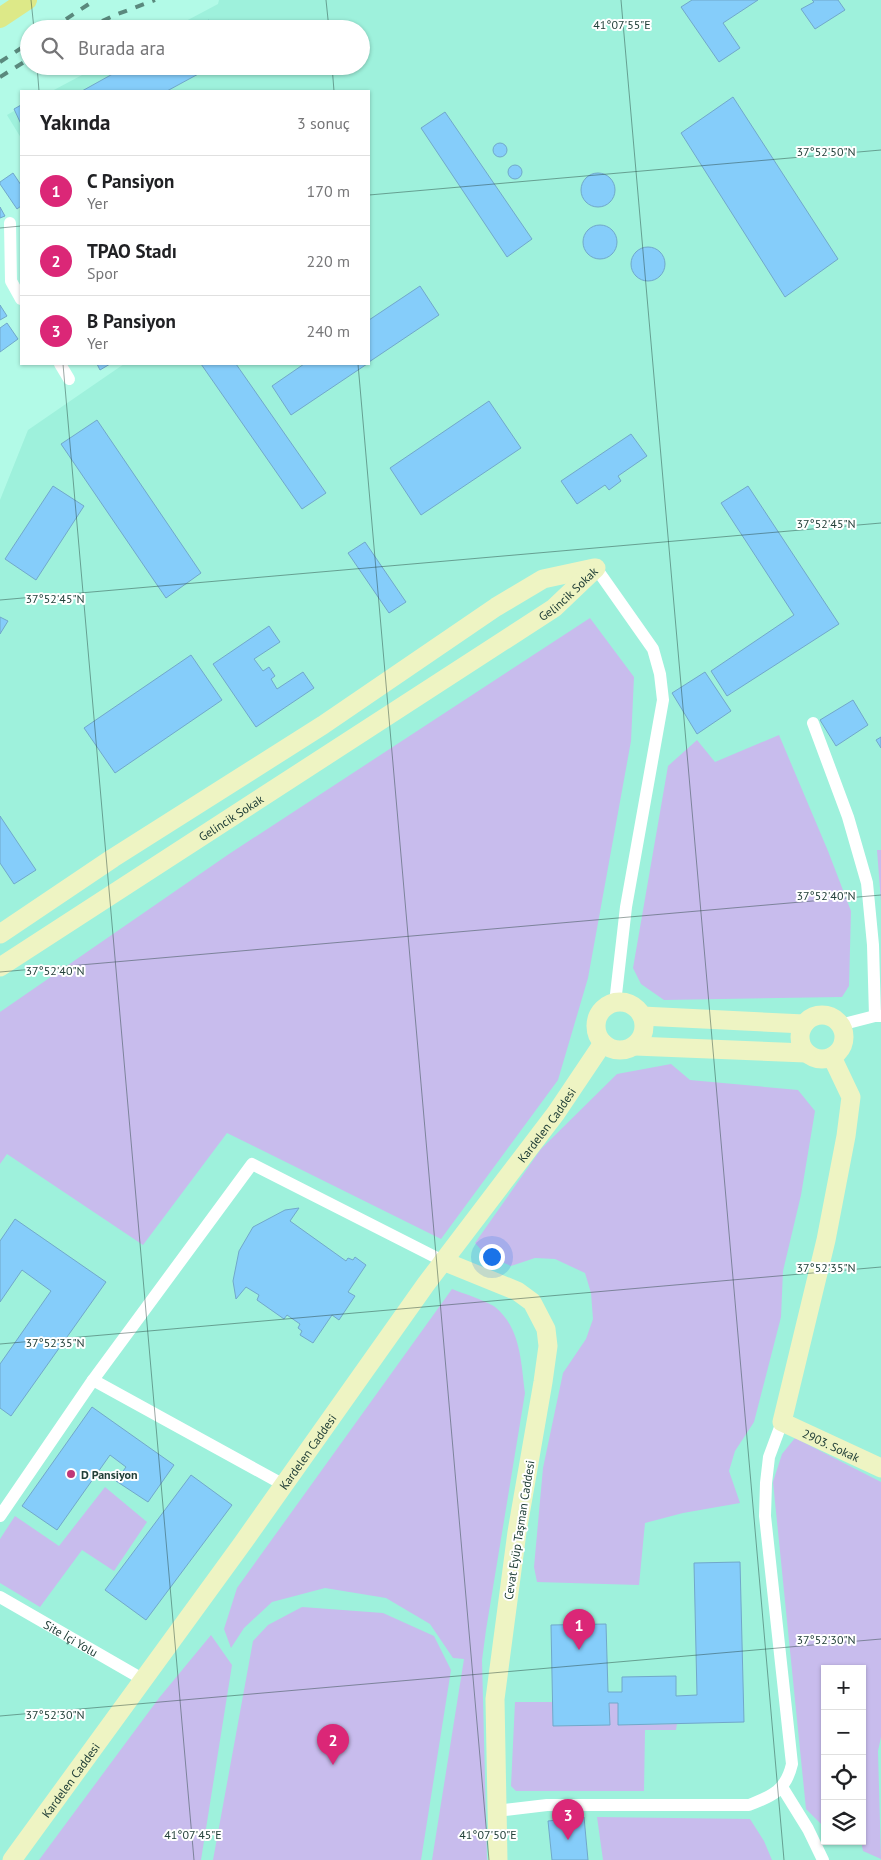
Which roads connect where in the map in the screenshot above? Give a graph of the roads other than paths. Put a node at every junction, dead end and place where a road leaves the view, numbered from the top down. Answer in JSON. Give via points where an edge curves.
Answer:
{"nodes":[{"id":1,"x":27,"y":0,"type":"edge"},
{"id":2,"x":0,"y":18,"type":"edge"},
{"id":3,"x":10,"y":223,"type":"dead end"},
{"id":4,"x":6,"y":283,"type":"edge"},
{"id":5,"x":20,"y":298,"type":"edge"},
{"id":6,"x":61,"y":365,"type":"edge"},
{"id":7,"x":69,"y":379,"type":"dead end"},
{"id":8,"x":596,"y":568,"type":"junction"},
{"id":9,"x":813,"y":723,"type":"dead end"},
{"id":10,"x":0,"y":934,"type":"edge"},
{"id":11,"x":0,"y":967,"type":"edge"},
{"id":12,"x":615,"y":1003,"type":"junction"},
{"id":13,"x":642,"y":1016,"type":"junction"},
{"id":14,"x":878,"y":1016,"type":"edge"},
{"id":15,"x":804,"y":1024,"type":"junction"},
{"id":16,"x":840,"y":1025,"type":"junction"},
{"id":17,"x":603,"y":1043,"type":"junction"},
{"id":18,"x":635,"y":1046,"type":"junction"},
{"id":19,"x":806,"y":1053,"type":"junction"},
{"id":20,"x":832,"y":1057,"type":"junction"},
{"id":21,"x":443,"y":1261,"type":"junction"},
{"id":22,"x":93,"y":1380,"type":"junction"},
{"id":23,"x":782,"y":1422,"type":"junction"},
{"id":24,"x":881,"y":1468,"type":"edge"},
{"id":25,"x":284,"y":1486,"type":"junction"},
{"id":26,"x":0,"y":1516,"type":"edge"},
{"id":27,"x":0,"y":1597,"type":"edge"},
{"id":28,"x":144,"y":1680,"type":"junction"},
{"id":29,"x":782,"y":1788,"type":"junction"},
{"id":30,"x":496,"y":1811,"type":"junction"},
{"id":31,"x":12,"y":1860,"type":"edge"},
{"id":32,"x":498,"y":1860,"type":"edge"},
{"id":33,"x":823,"y":1860,"type":"edge"}],
"edges":[{"from":1,"to":2,"type":"main road"},
{"from":3,"to":4,"type":"street"},
{"from":4,"to":5,"type":"street"},
{"from":6,"to":7,"type":"street"},
{"from":8,"to":10,"type":"street","name":"Gelincik Sokak","via":[[543,579],[496,607]]},
{"from":8,"to":11,"type":"street","name":"Gelincik Sokak","via":[[554,608]]},
{"from":8,"to":12,"type":"street","via":[[653,649],[663,700],[626,907]]},
{"from":9,"to":14,"type":"street","via":[[848,817],[867,883]]},
{"from":12,"to":13,"type":"street","via":[[631,1005]]},
{"from":12,"to":17,"type":"street","via":[[602,1010],[596,1023]]},
{"from":13,"to":15,"type":"street"},
{"from":13,"to":18,"type":"street","via":[[644,1032]]},
{"from":14,"to":16,"type":"street"},
{"from":15,"to":16,"type":"street","via":[[823,1015]]},
{"from":15,"to":19,"type":"street","via":[[800,1042]]},
{"from":16,"to":20,"type":"street","via":[[844,1039]]},
{"from":17,"to":18,"type":"street","via":[[622,1050]]},
{"from":17,"to":21,"type":"street","name":"Kardelen Caddesi","via":[[556,1112]]},
{"from":18,"to":19,"type":"street"},
{"from":19,"to":20,"type":"street","via":[[818,1059]]},
{"from":20,"to":23,"type":"street","via":[[851,1097],[846,1136],[826,1240]]},
{"from":21,"to":22,"type":"street","via":[[252,1164]]},
{"from":21,"to":25,"type":"street","name":"Kardelen Caddesi"},
{"from":21,"to":30,"type":"street","name":"Cevat Eyüp Taşman Caddesi","via":[[517,1291],[532,1302],[546,1328],[548,1346],[517,1532],[495,1699]]},
{"from":22,"to":25,"type":"street"},
{"from":22,"to":26,"type":"street"},
{"from":23,"to":24,"type":"street","name":"2903. Sokak"},
{"from":23,"to":29,"type":"street","via":[[769,1457],[765,1516],[792,1764]]},
{"from":25,"to":28,"type":"street","name":"Kardelen Caddesi"},
{"from":27,"to":28,"type":"street","name":"Site İçi Yolu"},
{"from":28,"to":31,"type":"street","name":"Kardelen Caddesi"},
{"from":29,"to":30,"type":"street","via":[[749,1805],[547,1804]]},
{"from":29,"to":33,"type":"street"},
{"from":30,"to":32,"type":"street","name":"Cevat Eyüp Taşman Caddesi"}]}
